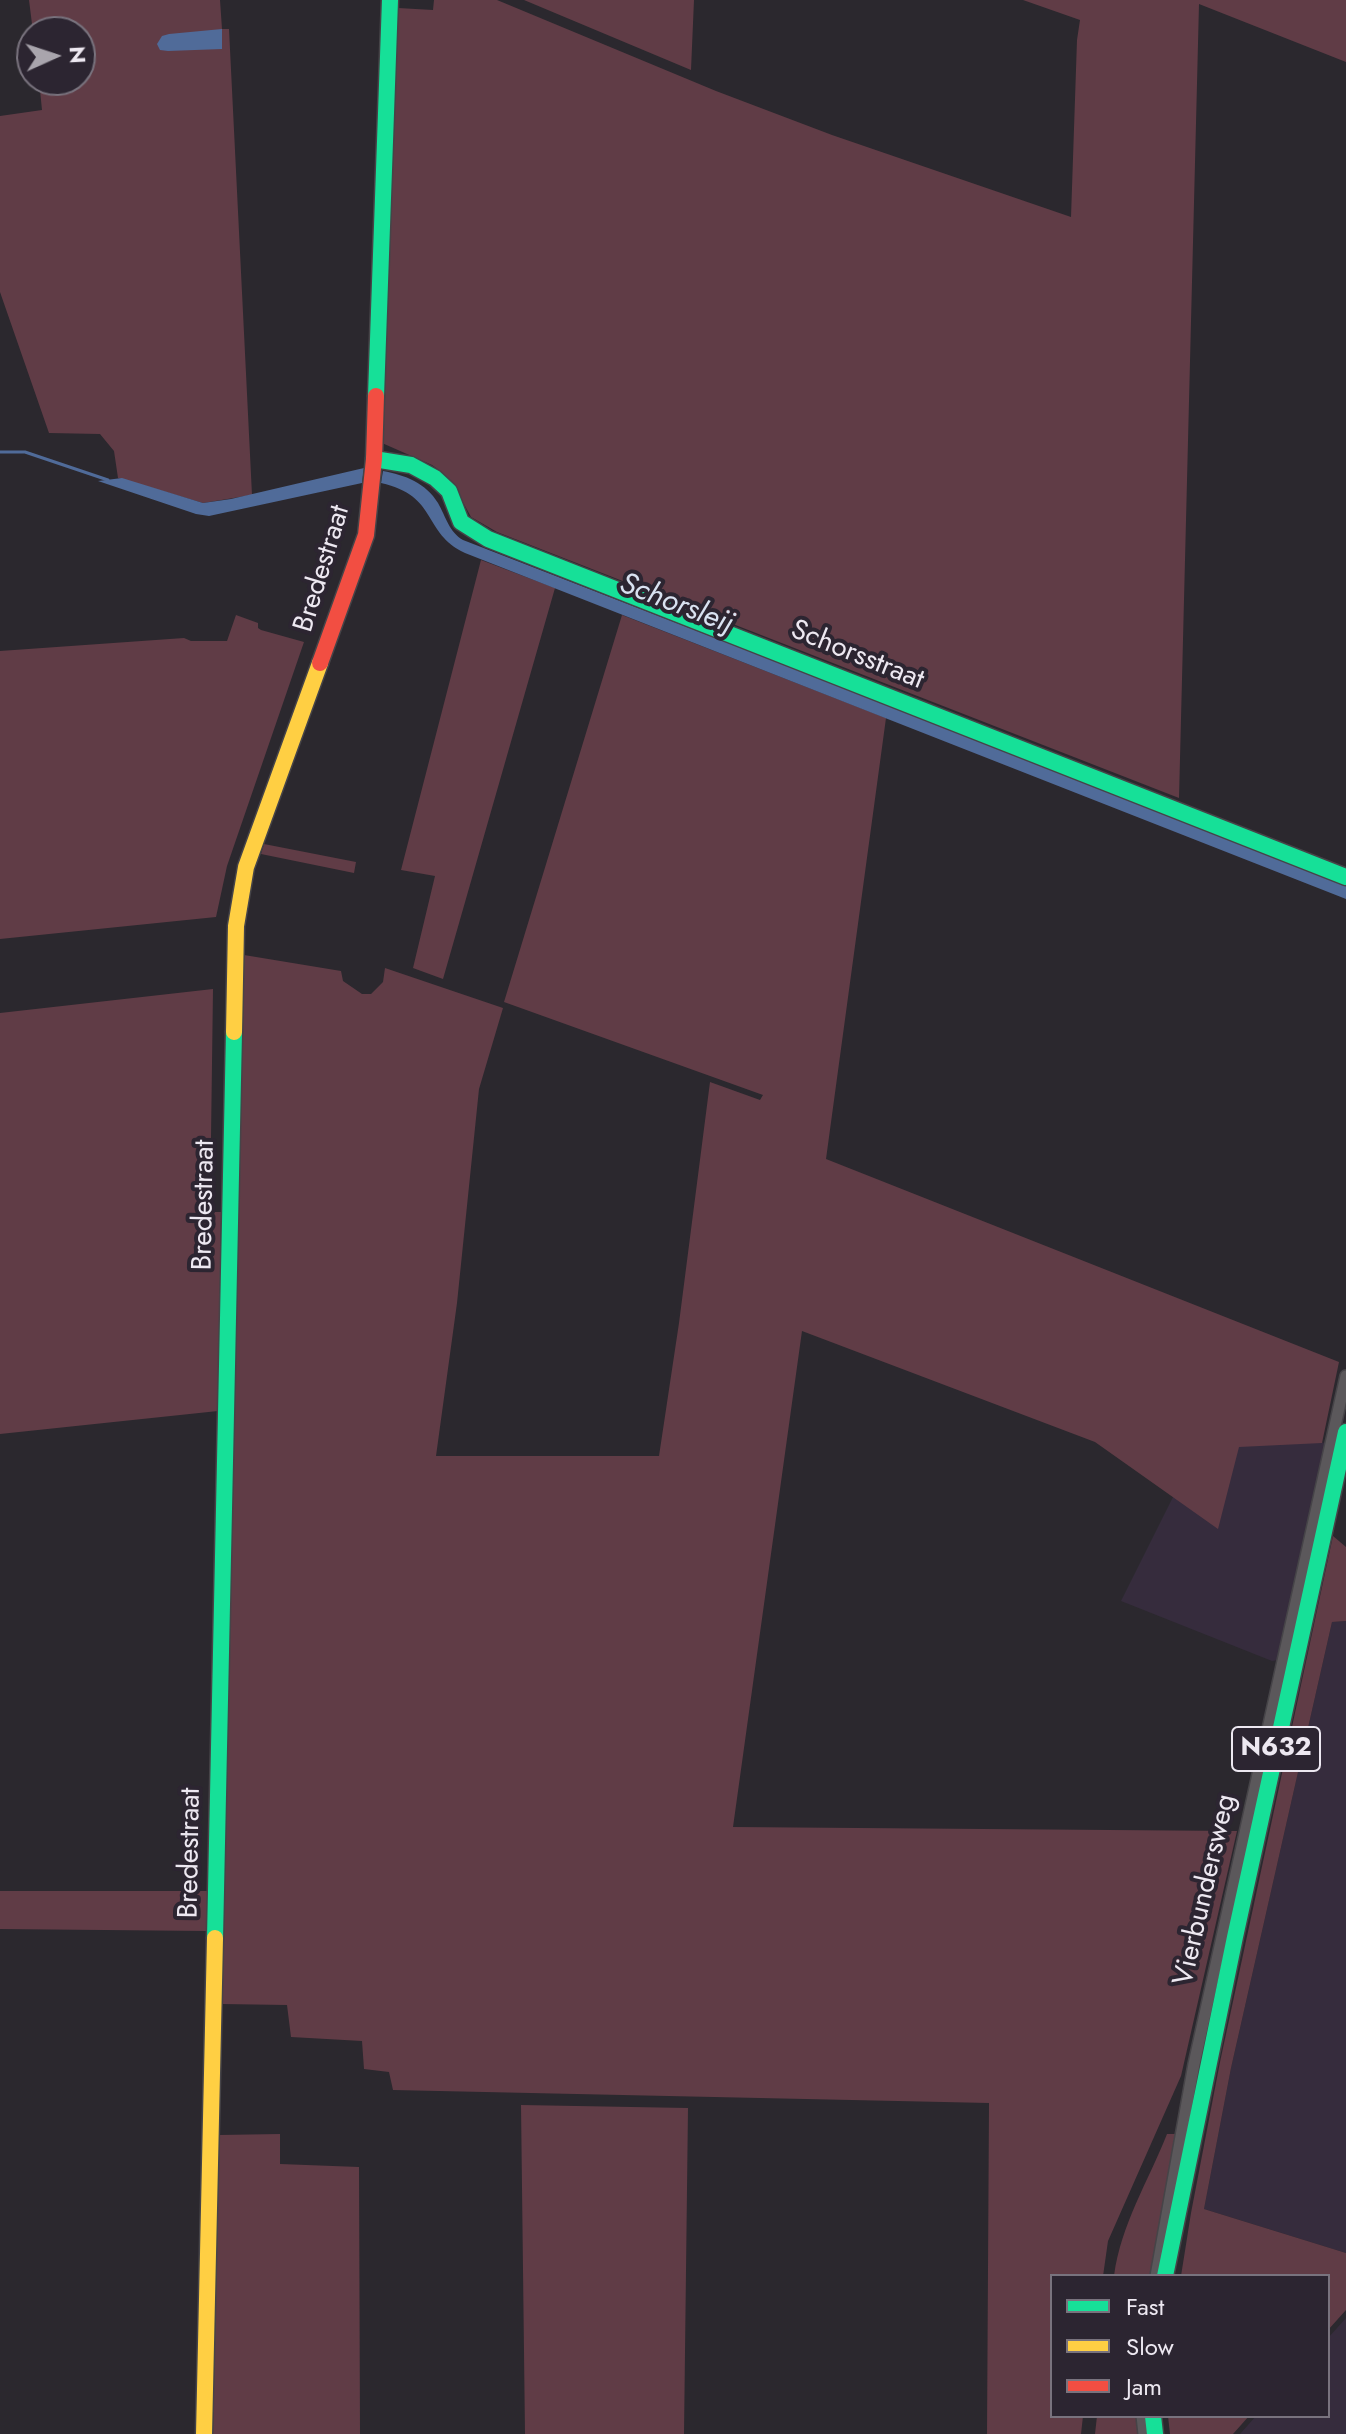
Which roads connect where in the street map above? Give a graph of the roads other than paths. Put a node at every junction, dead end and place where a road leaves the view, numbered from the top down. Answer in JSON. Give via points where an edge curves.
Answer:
{"nodes":[{"id":1,"x":390,"y":0,"type":"edge"},
{"id":2,"x":374,"y":459,"type":"junction"},
{"id":3,"x":1346,"y":877,"type":"edge"},
{"id":4,"x":1346,"y":1376,"type":"edge"},
{"id":5,"x":1346,"y":1432,"type":"edge"},
{"id":6,"x":1336,"y":1453,"type":"junction"},
{"id":7,"x":1189,"y":2125,"type":"junction"},
{"id":8,"x":1156,"y":2274,"type":"edge"},
{"id":9,"x":1165,"y":2274,"type":"edge"},
{"id":10,"x":204,"y":2434,"type":"edge"}],
"edges":[{"from":1,"to":2,"type":"street","name":"Bredestraat"},
{"from":2,"to":3,"type":"street","name":"Schorsstraat","via":[[411,465],[435,478],[449,491],[461,522],[488,539]]},
{"from":2,"to":10,"type":"street","name":"Bredestraat","via":[[366,535],[246,867],[236,926]]},
{"from":4,"to":6,"type":"street","name":"Vierbundersweg"},
{"from":5,"to":6,"type":"street","name":"Vierbundersweg","number":"N632"},
{"from":6,"to":7,"type":"street","name":"Vierbundersweg","number":"N632"},
{"from":7,"to":8,"type":"street","name":"Vierbundersweg"},
{"from":7,"to":9,"type":"street","name":"Vierbundersweg","number":"N632"}]}
